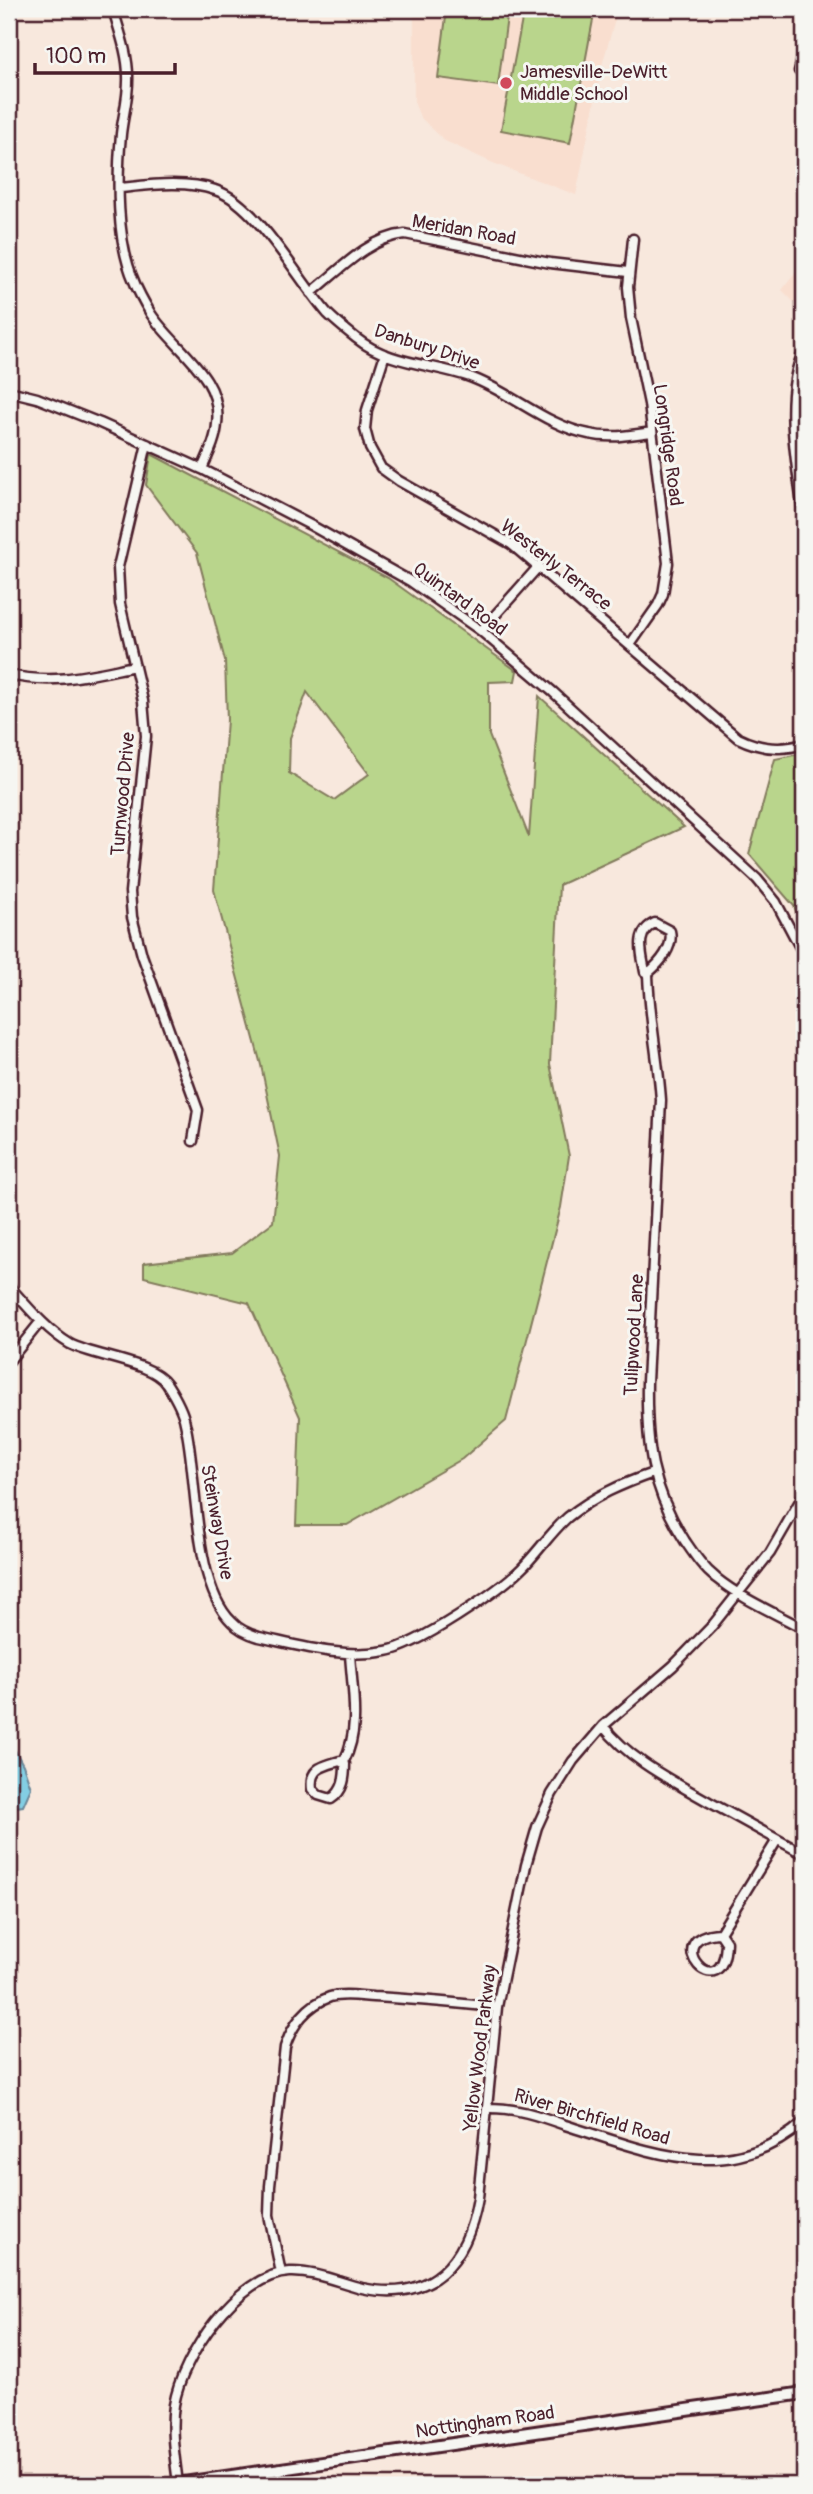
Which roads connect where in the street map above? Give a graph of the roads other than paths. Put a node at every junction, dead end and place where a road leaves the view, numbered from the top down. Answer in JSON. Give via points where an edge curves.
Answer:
{"nodes":[{"id":1,"x":113,"y":9,"type":"edge"},
{"id":2,"x":804,"y":51,"type":"edge"},
{"id":3,"x":799,"y":71,"type":"dead end"},
{"id":4,"x":120,"y":188,"type":"junction"},
{"id":5,"x":632,"y":239,"type":"dead end"},
{"id":6,"x":628,"y":272,"type":"junction"},
{"id":7,"x":311,"y":293,"type":"junction"},
{"id":8,"x":804,"y":351,"type":"edge"},
{"id":9,"x":384,"y":354,"type":"junction"},
{"id":10,"x":9,"y":391,"type":"edge"},
{"id":11,"x":652,"y":432,"type":"junction"},
{"id":12,"x":147,"y":444,"type":"junction"},
{"id":13,"x":202,"y":470,"type":"junction"},
{"id":14,"x":804,"y":519,"type":"edge"},
{"id":15,"x":539,"y":566,"type":"junction"},
{"id":16,"x":481,"y":631,"type":"junction"},
{"id":17,"x":630,"y":645,"type":"junction"},
{"id":18,"x":135,"y":666,"type":"junction"},
{"id":19,"x":9,"y":675,"type":"edge"},
{"id":20,"x":804,"y":744,"type":"edge"},
{"id":21,"x":804,"y":955,"type":"edge"},
{"id":22,"x":648,"y":973,"type":"junction"},
{"id":23,"x":193,"y":1141,"type":"dead end"},
{"id":24,"x":9,"y":1286,"type":"edge"},
{"id":25,"x":41,"y":1321,"type":"junction"},
{"id":26,"x":9,"y":1361,"type":"edge"},
{"id":27,"x":653,"y":1473,"type":"junction"},
{"id":28,"x":804,"y":1494,"type":"edge"},
{"id":29,"x":739,"y":1594,"type":"junction"},
{"id":30,"x":804,"y":1629,"type":"edge"},
{"id":31,"x":349,"y":1654,"type":"junction"},
{"id":32,"x":603,"y":1726,"type":"junction"},
{"id":33,"x":344,"y":1761,"type":"junction"},
{"id":34,"x":777,"y":1840,"type":"junction"},
{"id":35,"x":804,"y":1854,"type":"edge"},
{"id":36,"x":720,"y":1934,"type":"junction"},
{"id":37,"x":497,"y":2007,"type":"junction"},
{"id":38,"x":487,"y":2108,"type":"junction"},
{"id":39,"x":804,"y":2122,"type":"edge"},
{"id":40,"x":281,"y":2273,"type":"junction"},
{"id":41,"x":804,"y":2393,"type":"edge"},
{"id":42,"x":174,"y":2485,"type":"edge"}],
"edges":[{"from":1,"to":4,"type":"street","via":[[129,73]]},
{"from":2,"to":3,"type":"street"},
{"from":4,"to":7,"type":"street","name":"Danbury Drive","via":[[197,186],[233,198]]},
{"from":4,"to":13,"type":"street","via":[[120,225],[134,281],[151,314],[213,388],[218,425]]},
{"from":5,"to":6,"type":"street","name":"Longridge Road"},
{"from":6,"to":7,"type":"street","name":"Meridan Road","via":[[550,263],[405,234],[371,245]]},
{"from":6,"to":11,"type":"street","name":"Longridge Road","via":[[631,318]]},
{"from":7,"to":9,"type":"street","name":"Danbury Drive","via":[[329,315]]},
{"from":8,"to":14,"type":"street","via":[[794,380],[794,436]]},
{"from":9,"to":11,"type":"street","name":"Danbury Drive","via":[[488,384],[563,426],[588,434]]},
{"from":9,"to":15,"type":"street","name":"Westerly Terrace","via":[[365,429],[374,460],[400,481],[511,544]]},
{"from":10,"to":12,"type":"street","name":"Quintard Road","via":[[37,398]]},
{"from":11,"to":17,"type":"street","name":"Longridge Road","via":[[667,574],[658,605]]},
{"from":12,"to":13,"type":"street","name":"Quintard Road"},
{"from":12,"to":18,"type":"street","name":"Turnwood Drive","via":[[118,567],[120,604]]},
{"from":13,"to":16,"type":"street","name":"Quintard Road","via":[[410,581]]},
{"from":15,"to":16,"type":"street"},
{"from":15,"to":17,"type":"street","name":"Westerly Terrace"},
{"from":16,"to":21,"type":"street","name":"Quintard Road","via":[[757,879],[776,902]]},
{"from":17,"to":20,"type":"street","name":"Westerly Terrace","via":[[738,738],[761,747]]},
{"from":18,"to":19,"type":"street","via":[[64,680]]},
{"from":18,"to":23,"type":"street","name":"Turnwood Drive","via":[[146,736],[130,892],[132,917],[198,1110]]},
{"from":22,"to":22,"type":"street","name":"Tulipwood Lane","via":[[672,939],[670,931],[654,923],[641,942]]},
{"from":22,"to":27,"type":"street","name":"Tulipwood Lane","via":[[661,1100],[646,1425]]},
{"from":24,"to":25,"type":"street","name":"Steinway Drive"},
{"from":25,"to":26,"type":"street"},
{"from":25,"to":31,"type":"street","name":"Steinway Drive","via":[[70,1344],[139,1365],[166,1382],[185,1421],[211,1585],[219,1608],[232,1623],[259,1637]]},
{"from":27,"to":29,"type":"street","name":"Tulipwood Lane","via":[[673,1522],[691,1550],[716,1578]]},
{"from":27,"to":31,"type":"street","name":"Steinway Drive","via":[[585,1504],[508,1581],[422,1637],[387,1651]]},
{"from":28,"to":29,"type":"street","name":"Yellow Wood Parkway","via":[[770,1553]]},
{"from":29,"to":30,"type":"street","name":"Tulipwood Lane"},
{"from":29,"to":32,"type":"street","name":"Yellow Wood Parkway","via":[[673,1666]]},
{"from":31,"to":33,"type":"street","via":[[355,1726]]},
{"from":32,"to":34,"type":"street","via":[[646,1765]]},
{"from":32,"to":37,"type":"street","name":"Yellow Wood Parkway","via":[[573,1761],[537,1826]]},
{"from":33,"to":33,"type":"street","via":[[345,1776],[335,1796],[327,1799],[312,1789],[310,1781],[317,1768]]},
{"from":34,"to":35,"type":"street"},
{"from":34,"to":36,"type":"street"},
{"from":36,"to":36,"type":"street","via":[[699,1940],[693,1948],[691,1956],[702,1969],[712,1971],[724,1961],[726,1942]]},
{"from":37,"to":38,"type":"street","name":"Yellow Wood Parkway"},
{"from":37,"to":40,"type":"street","via":[[338,1996],[315,2004],[298,2020],[285,2048],[270,2186],[269,2215]]},
{"from":38,"to":39,"type":"street","name":"River Birchfield Road","via":[[517,2110],[645,2150],[699,2160],[737,2156],[763,2147]]},
{"from":38,"to":40,"type":"street","name":"Yellow Wood Parkway","via":[[474,2225],[463,2250],[438,2276],[397,2290],[365,2288],[308,2273]]},
{"from":40,"to":42,"type":"street","name":"Yellow Wood Parkway","via":[[249,2287],[233,2302],[190,2360],[174,2404]]},
{"from":41,"to":42,"type":"street","name":"Nottingham Road"}]}
